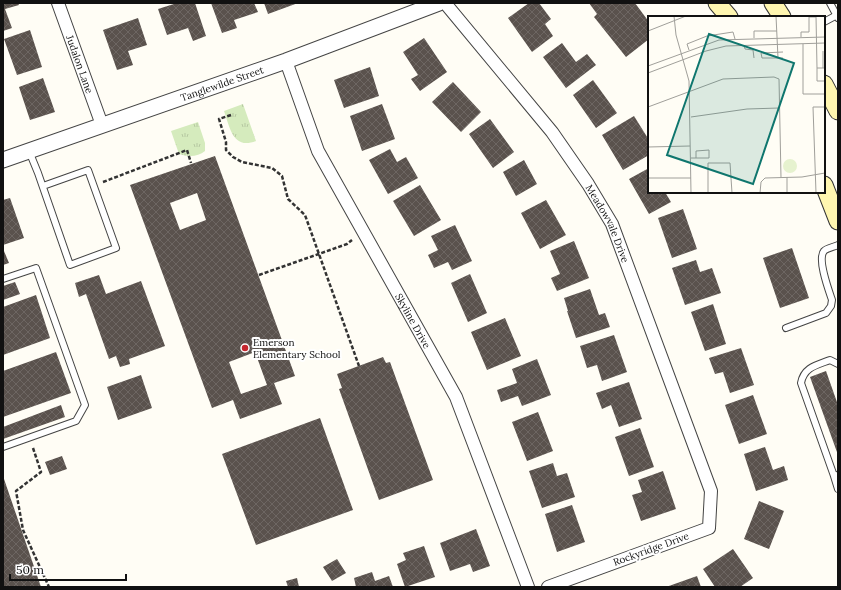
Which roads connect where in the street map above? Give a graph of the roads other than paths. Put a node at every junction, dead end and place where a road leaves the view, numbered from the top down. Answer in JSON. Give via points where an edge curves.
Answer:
{"nodes":[{"id":1,"x":58,"y":3,"type":"edge"},
{"id":2,"x":439,"y":3,"type":"edge"},
{"id":3,"x":445,"y":3,"type":"edge"},
{"id":4,"x":717,"y":3,"type":"edge"},
{"id":5,"x":773,"y":3,"type":"edge"},
{"id":6,"x":830,"y":3,"type":"edge"},
{"id":7,"x":728,"y":16,"type":"edge"},
{"id":8,"x":781,"y":16,"type":"edge"},
{"id":9,"x":837,"y":17,"type":"edge"},
{"id":10,"x":825,"y":22,"type":"edge"},
{"id":11,"x":286,"y":60,"type":"junction"},
{"id":12,"x":825,"y":86,"type":"edge"},
{"id":13,"x":838,"y":111,"type":"edge"},
{"id":14,"x":102,"y":125,"type":"junction"},
{"id":15,"x":29,"y":151,"type":"junction"},
{"id":16,"x":3,"y":160,"type":"edge"},
{"id":17,"x":43,"y":186,"type":"junction"},
{"id":18,"x":825,"y":189,"type":"edge"},
{"id":19,"x":838,"y":222,"type":"edge"},
{"id":20,"x":838,"y":245,"type":"edge"},
{"id":21,"x":3,"y":279,"type":"edge"},
{"id":22,"x":786,"y":328,"type":"dead end"},
{"id":23,"x":838,"y":364,"type":"edge"},
{"id":24,"x":3,"y":447,"type":"edge"},
{"id":25,"x":836,"y":476,"type":"edge"},
{"id":26,"x":707,"y":480,"type":"joint"},
{"id":27,"x":838,"y":489,"type":"edge"},
{"id":28,"x":528,"y":587,"type":"edge"},
{"id":29,"x":548,"y":587,"type":"edge"}],
"edges":[{"from":1,"to":14,"type":"street","name":"Judalon Lane"},
{"from":2,"to":11,"type":"street","name":"Tanglewilde Street"},
{"from":3,"to":26,"type":"street","name":"Meadowvale Drive","via":[[552,132],[612,224]]},
{"from":4,"to":7,"type":"main road"},
{"from":5,"to":8,"type":"main road"},
{"from":6,"to":9,"type":"lane"},
{"from":9,"to":10,"type":"lane"},
{"from":11,"to":14,"type":"street","name":"Tanglewilde Street"},
{"from":11,"to":28,"type":"street","name":"Skyline Drive","via":[[318,151],[456,397]]},
{"from":12,"to":13,"type":"main road"},
{"from":14,"to":15,"type":"street","name":"Tanglewilde Street"},
{"from":15,"to":16,"type":"street","name":"Tanglewilde Street"},
{"from":15,"to":17,"type":"lane"},
{"from":17,"to":17,"type":"lane","via":[[70,265],[116,248],[88,170]]},
{"from":18,"to":19,"type":"main road"},
{"from":20,"to":22,"type":"lane","via":[[824,250],[821,256],[832,300],[831,306],[826,313]]},
{"from":21,"to":24,"type":"lane","via":[[36,268],[85,405],[76,421]]},
{"from":23,"to":25,"type":"lane","via":[[830,360],[807,370],[802,375],[801,382]]},
{"from":25,"to":27,"type":"lane"},
{"from":26,"to":29,"type":"street","name":"Rockyridge Drive","via":[[711,491],[709,528]]}]}
